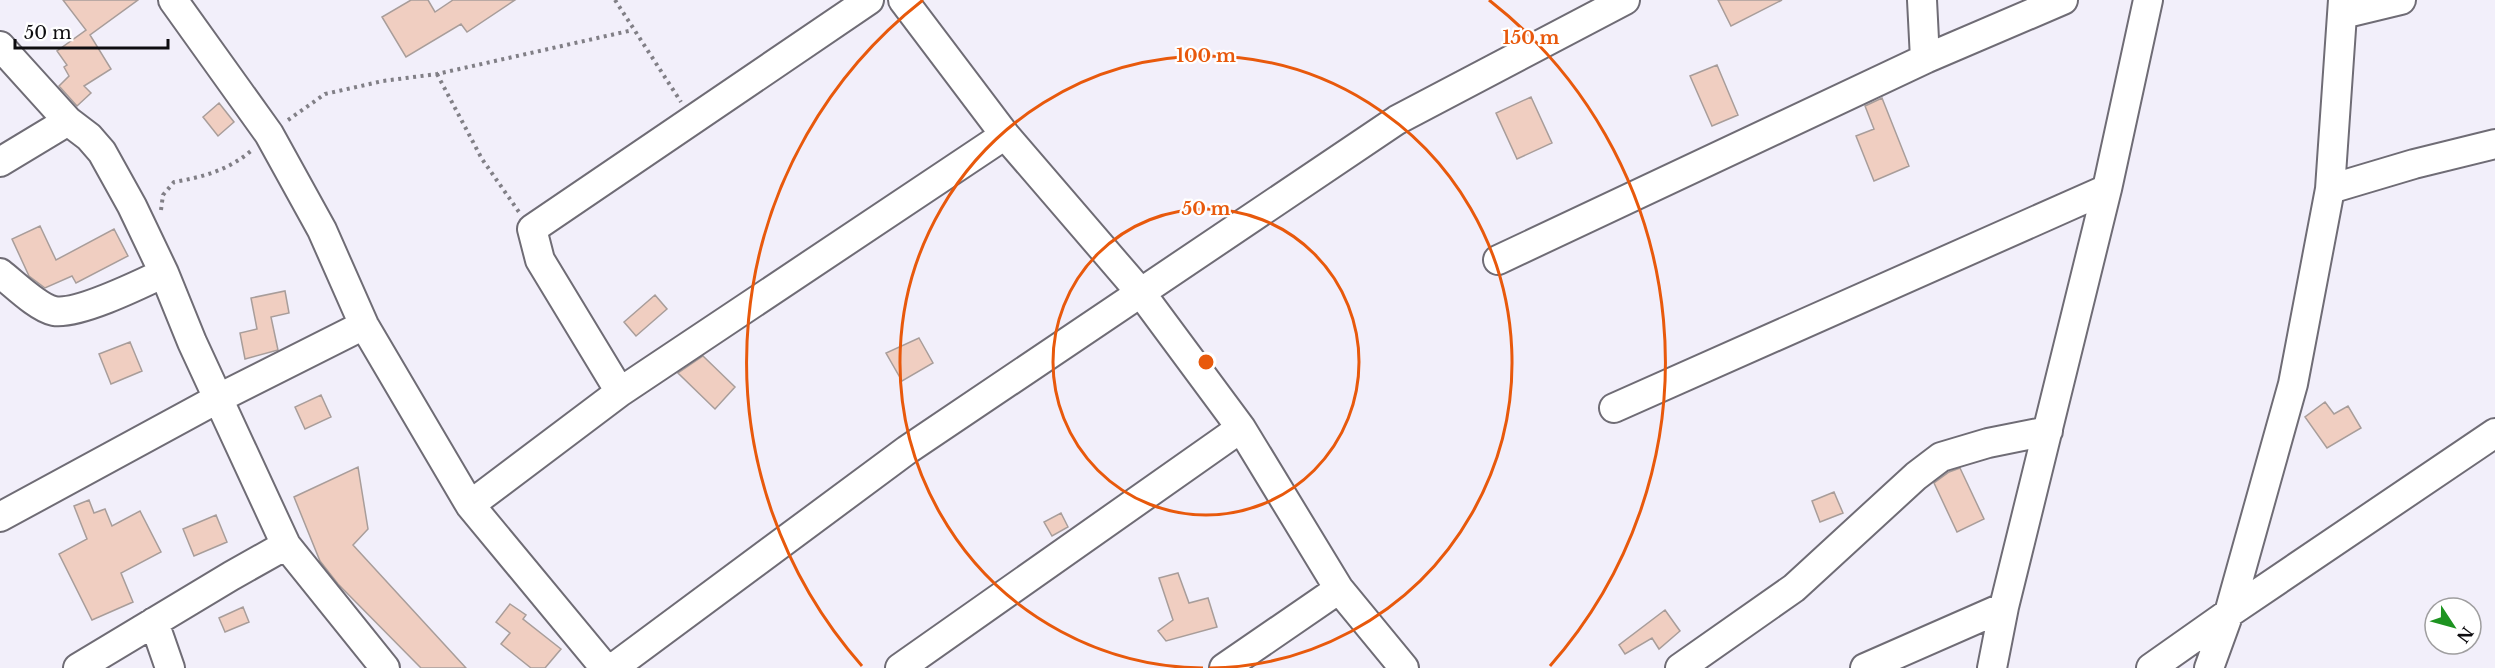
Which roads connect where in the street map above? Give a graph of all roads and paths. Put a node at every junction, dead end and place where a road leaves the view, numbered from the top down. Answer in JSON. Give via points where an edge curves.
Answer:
{"nodes":[{"id":1,"x":173,"y":0,"type":"edge"},
{"id":2,"x":615,"y":0,"type":"edge"},
{"id":3,"x":869,"y":0,"type":"edge"},
{"id":4,"x":903,"y":0,"type":"edge"},
{"id":5,"x":1625,"y":0,"type":"edge"},
{"id":6,"x":1922,"y":0,"type":"edge"},
{"id":7,"x":2063,"y":0,"type":"edge"},
{"id":8,"x":2148,"y":0,"type":"edge"},
{"id":9,"x":2400,"y":0,"type":"edge"},
{"id":10,"x":2343,"y":7,"type":"edge"},
{"id":11,"x":633,"y":30,"type":"junction"},
{"id":12,"x":0,"y":46,"type":"edge"},
{"id":13,"x":1925,"y":59,"type":"junction"},
{"id":14,"x":437,"y":74,"type":"junction"},
{"id":15,"x":693,"y":120,"type":"junction"},
{"id":16,"x":68,"y":121,"type":"junction"},
{"id":17,"x":269,"y":134,"type":"junction"},
{"id":18,"x":1005,"y":135,"type":"junction"},
{"id":19,"x":2495,"y":144,"type":"edge"},
{"id":20,"x":0,"y":162,"type":"edge"},
{"id":21,"x":2106,"y":189,"type":"junction"},
{"id":22,"x":2330,"y":189,"type":"junction"},
{"id":23,"x":160,"y":219,"type":"dead end"},
{"id":24,"x":532,"y":229,"type":"junction"},
{"id":25,"x":1498,"y":260,"type":"dead end"},
{"id":26,"x":0,"y":273,"type":"edge"},
{"id":27,"x":165,"y":273,"type":"junction"},
{"id":28,"x":1141,"y":293,"type":"junction"},
{"id":29,"x":364,"y":325,"type":"junction"},
{"id":30,"x":620,"y":392,"type":"junction"},
{"id":31,"x":219,"y":398,"type":"junction"},
{"id":32,"x":1614,"y":408,"type":"dead end"},
{"id":33,"x":1241,"y":428,"type":"junction"},
{"id":34,"x":2048,"y":431,"type":"junction"},
{"id":35,"x":2495,"y":433,"type":"edge"},
{"id":36,"x":470,"y":505,"type":"junction"},
{"id":37,"x":0,"y":517,"type":"edge"},
{"id":38,"x":286,"y":545,"type":"junction"},
{"id":39,"x":1339,"y":590,"type":"junction"},
{"id":40,"x":2004,"y":607,"type":"junction"},
{"id":41,"x":2229,"y":613,"type":"junction"},
{"id":42,"x":154,"y":622,"type":"junction"},
{"id":43,"x":631,"y":663,"type":"edge"},
{"id":44,"x":78,"y":668,"type":"edge"},
{"id":45,"x":170,"y":668,"type":"edge"},
{"id":46,"x":386,"y":668,"type":"edge"},
{"id":47,"x":605,"y":668,"type":"edge"},
{"id":48,"x":900,"y":668,"type":"edge"},
{"id":49,"x":1224,"y":668,"type":"edge"},
{"id":50,"x":1404,"y":668,"type":"edge"},
{"id":51,"x":1680,"y":668,"type":"edge"},
{"id":52,"x":1865,"y":668,"type":"edge"},
{"id":53,"x":1992,"y":668,"type":"edge"},
{"id":54,"x":2151,"y":668,"type":"edge"},
{"id":55,"x":2210,"y":668,"type":"edge"}],
"edges":[{"from":1,"to":17,"type":"street"},
{"from":2,"to":11,"type":"path"},
{"from":3,"to":15,"type":"street"},
{"from":4,"to":18,"type":"street"},
{"from":5,"to":28,"type":"street","via":[[1397,120]]},
{"from":6,"to":13,"type":"street"},
{"from":7,"to":13,"type":"street"},
{"from":8,"to":21,"type":"street"},
{"from":9,"to":10,"type":"street"},
{"from":10,"to":22,"type":"street"},
{"from":11,"to":14,"type":"path"},
{"from":11,"to":15,"type":"path"},
{"from":12,"to":16,"type":"street"},
{"from":13,"to":25,"type":"street"},
{"from":14,"to":17,"type":"path","via":[[325,94]]},
{"from":14,"to":24,"type":"path","via":[[482,159]]},
{"from":15,"to":24,"type":"street"},
{"from":16,"to":20,"type":"street"},
{"from":16,"to":27,"type":"street","via":[[102,152]]},
{"from":17,"to":23,"type":"path","via":[[241,160],[208,176],[174,182],[163,195]]},
{"from":17,"to":29,"type":"street","via":[[322,230]]},
{"from":18,"to":28,"type":"street"},
{"from":18,"to":30,"type":"street"},
{"from":19,"to":22,"type":"street"},
{"from":21,"to":32,"type":"street"},
{"from":21,"to":34,"type":"street"},
{"from":22,"to":41,"type":"street","via":[[2293,384]]},
{"from":24,"to":30,"type":"street","via":[[540,261]]},
{"from":26,"to":27,"type":"street","via":[[53,311],[106,300]]},
{"from":27,"to":31,"type":"street"},
{"from":28,"to":33,"type":"street"},
{"from":28,"to":43,"type":"street","via":[[907,450]]},
{"from":29,"to":31,"type":"street"},
{"from":29,"to":36,"type":"street"},
{"from":30,"to":36,"type":"street"},
{"from":31,"to":37,"type":"street"},
{"from":31,"to":38,"type":"street"},
{"from":33,"to":39,"type":"street"},
{"from":33,"to":48,"type":"street"},
{"from":34,"to":40,"type":"street"},
{"from":34,"to":51,"type":"street","via":[[1941,457],[1794,588]]},
{"from":35,"to":41,"type":"street"},
{"from":36,"to":47,"type":"street"},
{"from":38,"to":42,"type":"street"},
{"from":38,"to":46,"type":"street"},
{"from":39,"to":49,"type":"street"},
{"from":39,"to":50,"type":"street"},
{"from":40,"to":52,"type":"street"},
{"from":40,"to":53,"type":"street"},
{"from":41,"to":54,"type":"street"},
{"from":41,"to":55,"type":"street"},
{"from":42,"to":44,"type":"street"},
{"from":42,"to":45,"type":"street"}]}
